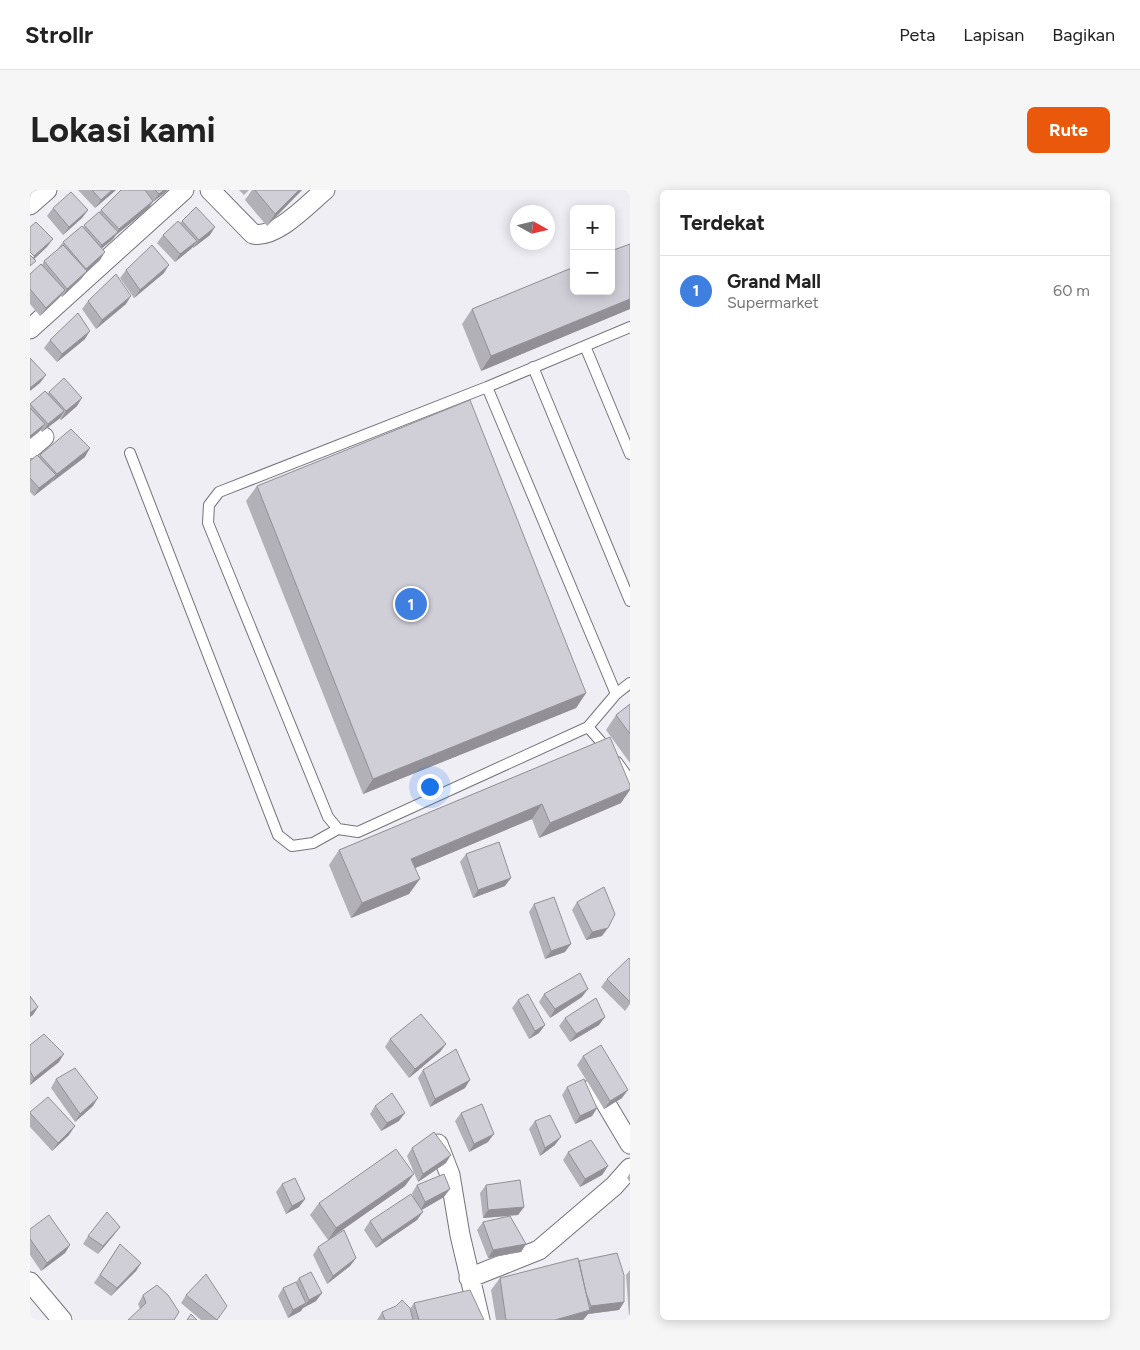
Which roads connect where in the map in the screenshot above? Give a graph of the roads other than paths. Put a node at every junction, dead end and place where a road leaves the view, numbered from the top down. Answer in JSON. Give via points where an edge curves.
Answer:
{"nodes":[{"id":1,"x":47,"y":190,"type":"edge"},
{"id":2,"x":184,"y":190,"type":"edge"},
{"id":3,"x":210,"y":190,"type":"edge"},
{"id":4,"x":325,"y":190,"type":"edge"},
{"id":5,"x":30,"y":205,"type":"edge"},
{"id":6,"x":630,"y":327,"type":"edge"},
{"id":7,"x":30,"y":329,"type":"edge"},
{"id":8,"x":585,"y":346,"type":"junction"},
{"id":9,"x":534,"y":368,"type":"junction"},
{"id":10,"x":488,"y":386,"type":"junction"},
{"id":11,"x":44,"y":437,"type":"edge"},
{"id":12,"x":30,"y":449,"type":"edge"},
{"id":13,"x":130,"y":454,"type":"dead end"},
{"id":14,"x":630,"y":454,"type":"edge"},
{"id":15,"x":630,"y":602,"type":"edge"},
{"id":16,"x":630,"y":683,"type":"edge"},
{"id":17,"x":616,"y":694,"type":"junction"},
{"id":18,"x":588,"y":727,"type":"junction"},
{"id":19,"x":630,"y":780,"type":"edge"},
{"id":20,"x":338,"y":830,"type":"junction"},
{"id":21,"x":586,"y":1071,"type":"edge"},
{"id":22,"x":438,"y":1144,"type":"edge"},
{"id":23,"x":630,"y":1144,"type":"edge"},
{"id":24,"x":630,"y":1168,"type":"edge"},
{"id":25,"x":469,"y":1278,"type":"junction"},
{"id":26,"x":30,"y":1282,"type":"edge"},
{"id":27,"x":62,"y":1320,"type":"edge"},
{"id":28,"x":480,"y":1320,"type":"edge"}],
"edges":[{"from":1,"to":5,"type":"street"},
{"from":2,"to":7,"type":"street"},
{"from":3,"to":4,"type":"street","via":[[253,234],[266,235]]},
{"from":6,"to":8,"type":"lane"},
{"from":8,"to":9,"type":"lane"},
{"from":8,"to":14,"type":"lane"},
{"from":9,"to":10,"type":"lane"},
{"from":9,"to":15,"type":"lane"},
{"from":10,"to":17,"type":"lane"},
{"from":10,"to":20,"type":"lane","via":[[219,492],[209,505],[208,523],[328,817]]},
{"from":11,"to":12,"type":"street"},
{"from":13,"to":20,"type":"lane","via":[[278,835],[292,846],[313,842]]},
{"from":16,"to":17,"type":"lane"},
{"from":17,"to":18,"type":"lane"},
{"from":18,"to":19,"type":"lane"},
{"from":18,"to":20,"type":"lane","via":[[358,832]]},
{"from":21,"to":23,"type":"street"},
{"from":22,"to":25,"type":"street","via":[[450,1175]]},
{"from":24,"to":25,"type":"street","via":[[614,1186],[539,1250]]},
{"from":25,"to":28,"type":"street"},
{"from":26,"to":27,"type":"street"}]}
